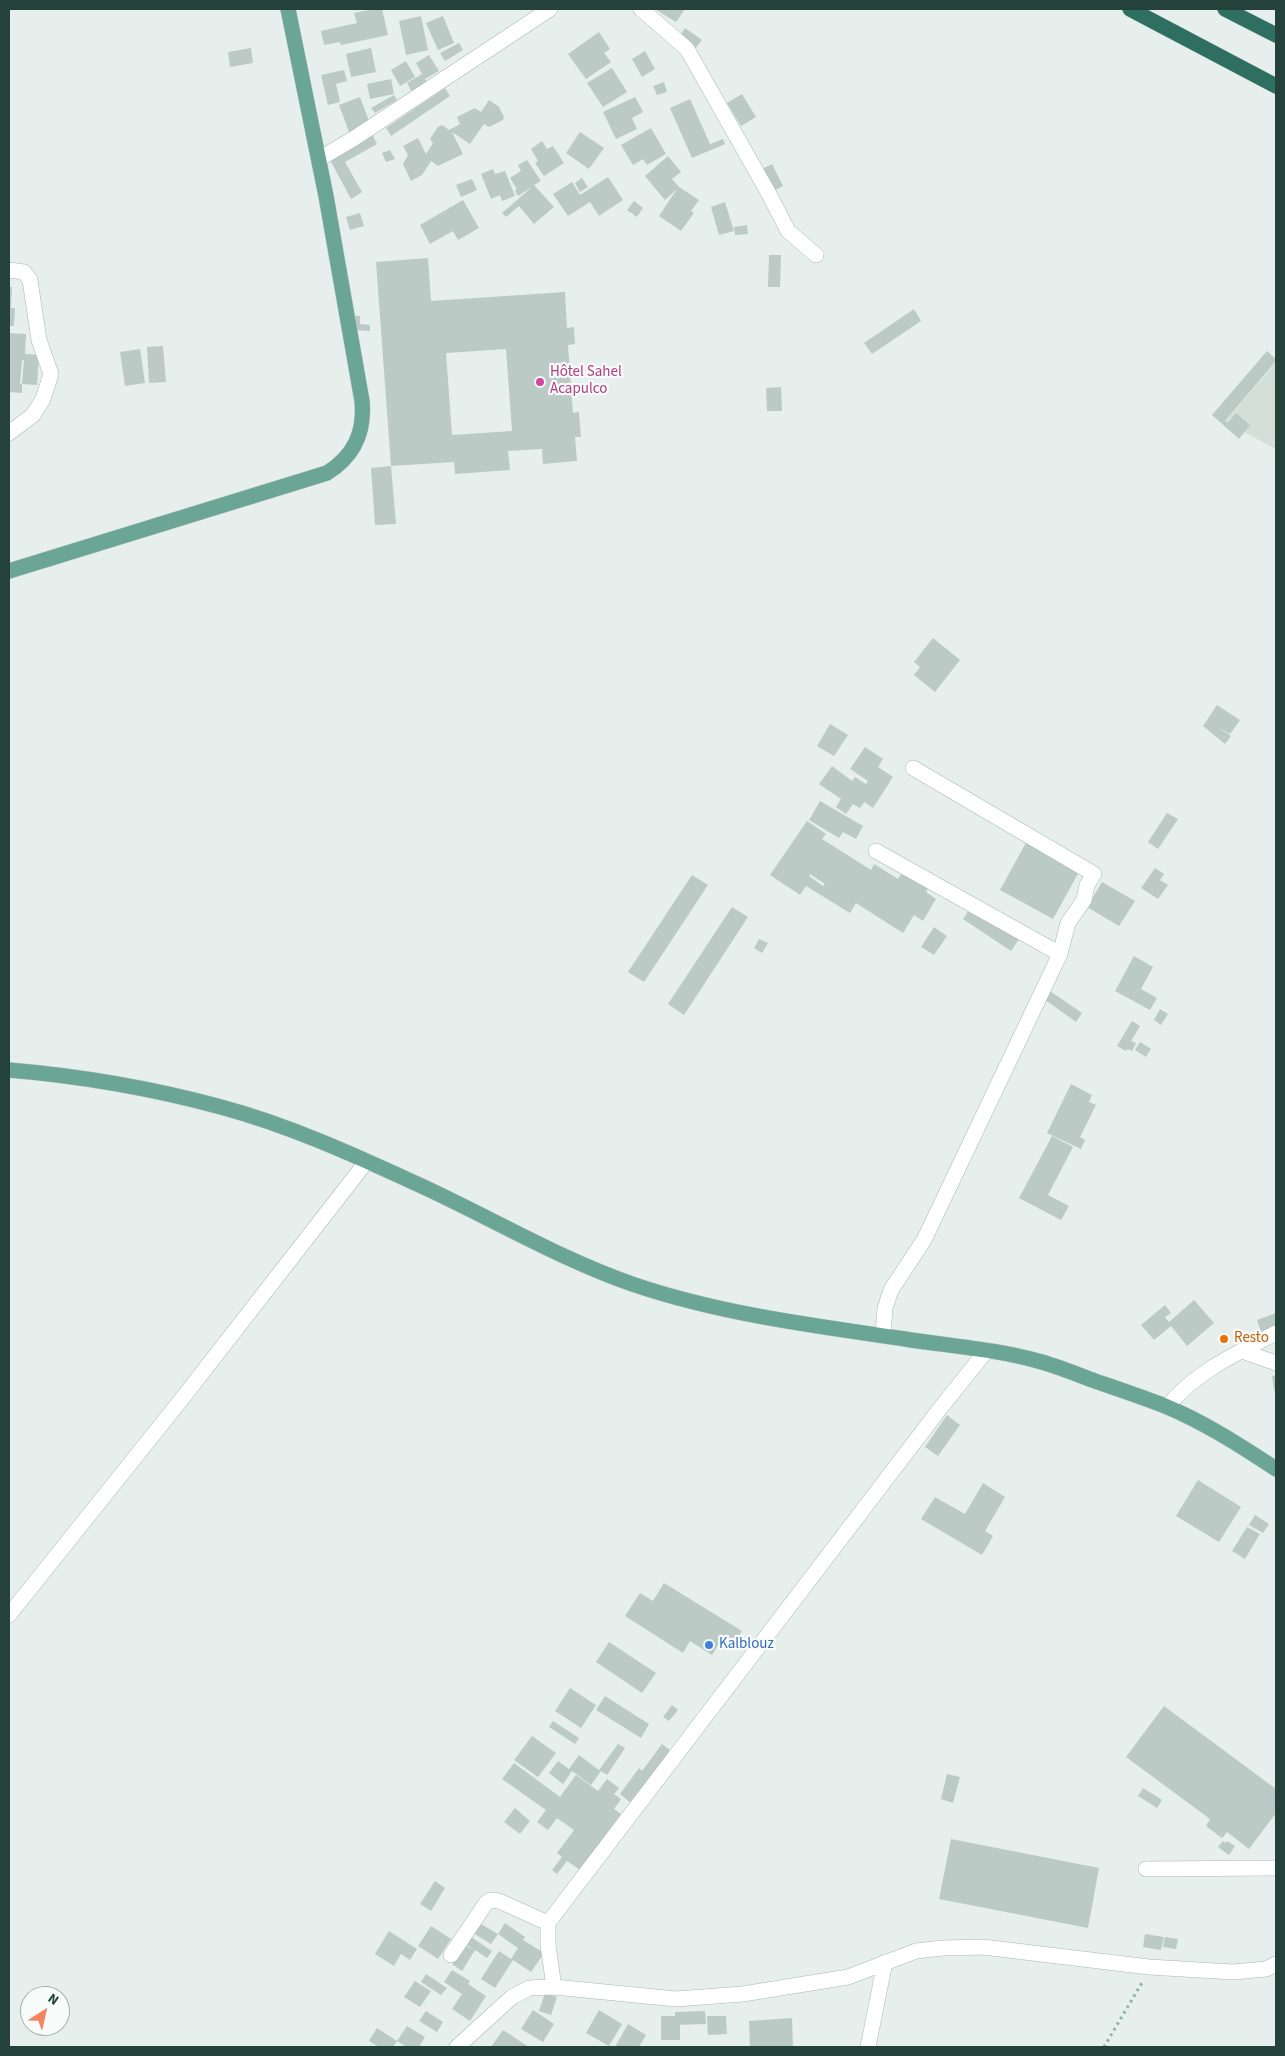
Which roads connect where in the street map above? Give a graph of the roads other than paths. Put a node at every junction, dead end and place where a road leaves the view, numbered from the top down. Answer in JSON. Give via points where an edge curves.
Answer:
{"nodes":[{"id":1,"x":288,"y":9,"type":"edge"},
{"id":2,"x":550,"y":9,"type":"edge"},
{"id":3,"x":642,"y":9,"type":"edge"},
{"id":4,"x":1130,"y":9,"type":"edge"},
{"id":5,"x":1225,"y":9,"type":"edge"},
{"id":6,"x":1276,"y":35,"type":"edge"},
{"id":7,"x":1276,"y":86,"type":"edge"},
{"id":8,"x":319,"y":159,"type":"junction"},
{"id":9,"x":816,"y":255,"type":"dead end"},
{"id":10,"x":9,"y":270,"type":"edge"},
{"id":11,"x":9,"y":433,"type":"edge"},
{"id":12,"x":9,"y":571,"type":"edge"},
{"id":13,"x":913,"y":768,"type":"dead end"},
{"id":14,"x":876,"y":851,"type":"dead end"},
{"id":15,"x":1060,"y":954,"type":"junction"},
{"id":16,"x":9,"y":1070,"type":"edge"},
{"id":17,"x":367,"y":1161,"type":"junction"},
{"id":18,"x":1276,"y":1333,"type":"edge"},
{"id":19,"x":883,"y":1336,"type":"junction"},
{"id":20,"x":986,"y":1350,"type":"junction"},
{"id":21,"x":1242,"y":1350,"type":"junction"},
{"id":22,"x":1276,"y":1363,"type":"edge"},
{"id":23,"x":1167,"y":1407,"type":"junction"},
{"id":24,"x":1276,"y":1469,"type":"edge"},
{"id":25,"x":9,"y":1615,"type":"edge"},
{"id":26,"x":1276,"y":1868,"type":"edge"},
{"id":27,"x":1146,"y":1869,"type":"dead end"},
{"id":28,"x":548,"y":1923,"type":"junction"},
{"id":29,"x":452,"y":1955,"type":"dead end"},
{"id":30,"x":885,"y":1962,"type":"junction"},
{"id":31,"x":1276,"y":1964,"type":"edge"},
{"id":32,"x":554,"y":1987,"type":"junction"},
{"id":33,"x":457,"y":2047,"type":"edge"},
{"id":34,"x":868,"y":2047,"type":"edge"}],
"edges":[{"from":1,"to":8,"type":"main road"},
{"from":2,"to":8,"type":"street"},
{"from":3,"to":9,"type":"street","via":[[687,49],[788,231]]},
{"from":4,"to":7,"type":"highway"},
{"from":5,"to":6,"type":"highway"},
{"from":8,"to":12,"type":"main road","via":[[364,415],[359,436],[349,455],[333,469],[313,478]]},
{"from":10,"to":11,"type":"street","via":[[24,272],[30,280],[39,340],[51,374],[34,415]]},
{"from":13,"to":15,"type":"street","via":[[1094,874],[1087,885],[1084,900],[1068,924]]},
{"from":14,"to":15,"type":"street"},
{"from":15,"to":19,"type":"street","via":[[924,1240],[891,1290],[885,1308]]},
{"from":16,"to":17,"type":"main road","via":[[142,1088],[223,1108],[293,1131]]},
{"from":17,"to":19,"type":"main road","via":[[632,1284],[691,1302],[748,1314]]},
{"from":17,"to":25,"type":"street"},
{"from":18,"to":21,"type":"street"},
{"from":19,"to":20,"type":"main road"},
{"from":20,"to":23,"type":"main road","via":[[1039,1361]]},
{"from":20,"to":28,"type":"street"},
{"from":21,"to":22,"type":"street"},
{"from":21,"to":23,"type":"street","via":[[1218,1363]]},
{"from":23,"to":24,"type":"main road"},
{"from":26,"to":27,"type":"street"},
{"from":28,"to":29,"type":"street","via":[[490,1900]]},
{"from":28,"to":32,"type":"street"},
{"from":30,"to":31,"type":"street","via":[[916,1950],[983,1947],[1149,1967],[1233,1972],[1266,1969]]},
{"from":30,"to":32,"type":"street","via":[[848,1976],[743,1994],[705,1997],[676,1999]]},
{"from":30,"to":34,"type":"street"},
{"from":32,"to":33,"type":"street","via":[[529,1988],[512,1997]]}]}
